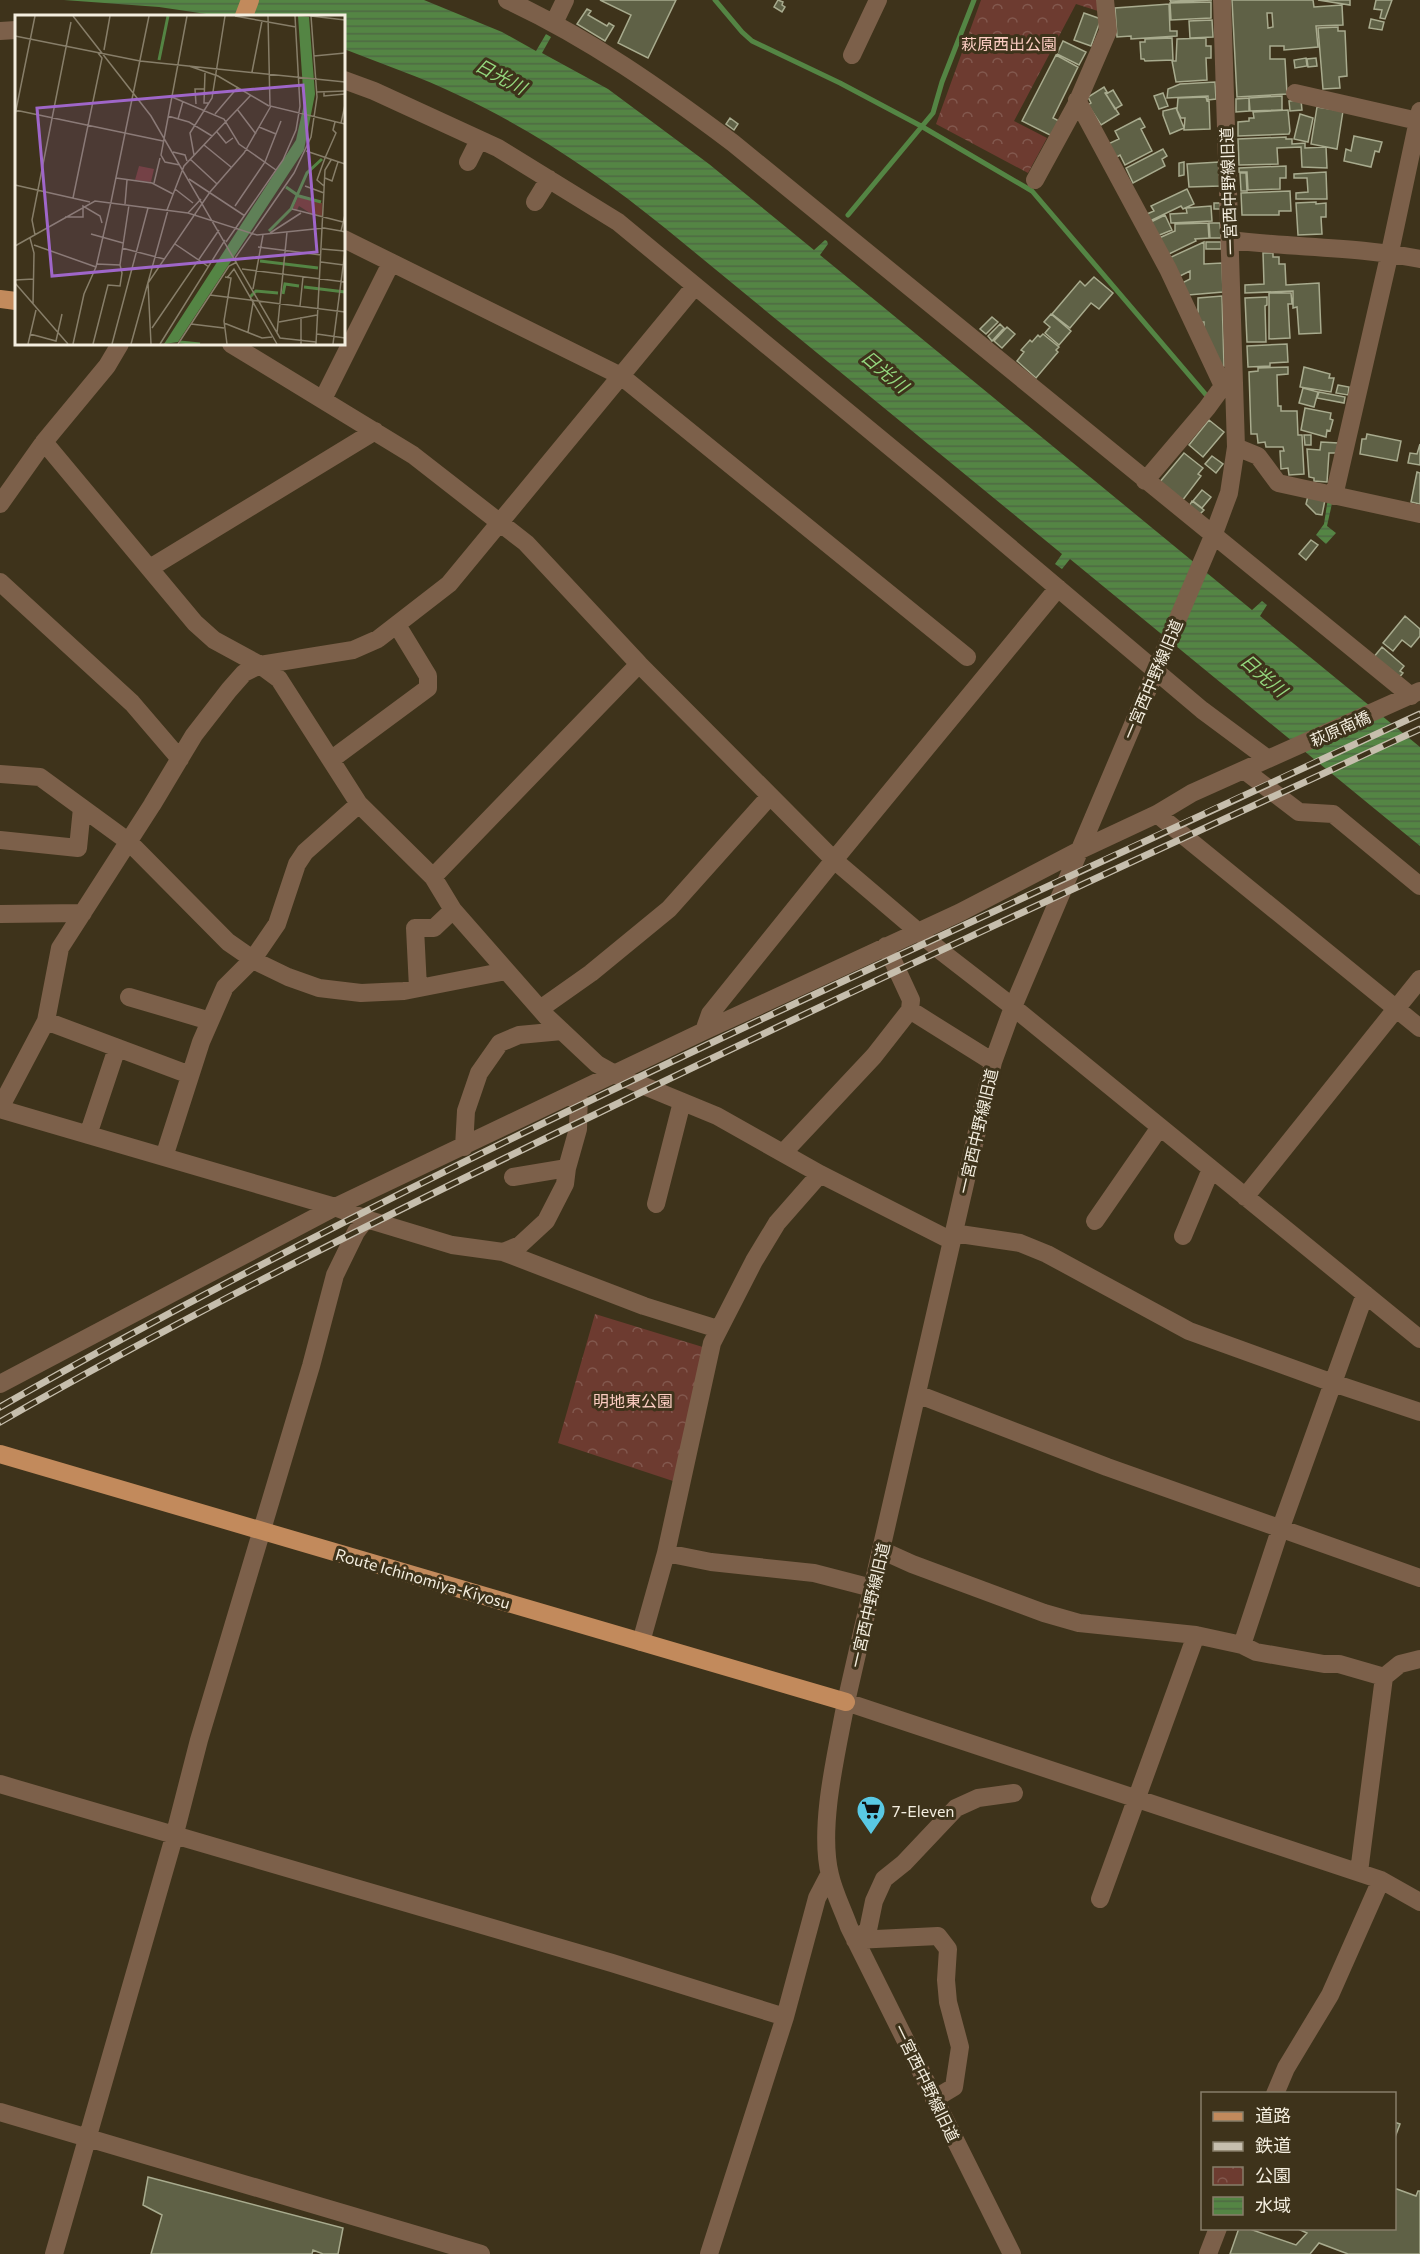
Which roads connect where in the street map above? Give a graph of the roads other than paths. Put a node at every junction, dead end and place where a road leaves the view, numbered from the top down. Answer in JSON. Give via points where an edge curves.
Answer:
{"nodes":[{"id":1,"x":250,"y":0,"type":"edge"},
{"id":2,"x":507,"y":0,"type":"edge"},
{"id":3,"x":565,"y":0,"type":"edge"},
{"id":4,"x":878,"y":0,"type":"edge"},
{"id":5,"x":1105,"y":0,"type":"edge"},
{"id":6,"x":1222,"y":0,"type":"edge"},
{"id":7,"x":244,"y":15,"type":"edge"},
{"id":8,"x":554,"y":23,"type":"junction"},
{"id":9,"x":15,"y":30,"type":"edge"},
{"id":10,"x":0,"y":31,"type":"edge"},
{"id":11,"x":852,"y":55,"type":"dead end"},
{"id":12,"x":345,"y":80,"type":"edge"},
{"id":13,"x":1295,"y":93,"type":"dead end"},
{"id":14,"x":1077,"y":100,"type":"junction"},
{"id":15,"x":1419,"y":116,"type":"edge"},
{"id":16,"x":479,"y":140,"type":"junction"},
{"id":17,"x":468,"y":162,"type":"dead end"},
{"id":18,"x":549,"y":179,"type":"junction"},
{"id":19,"x":1035,"y":180,"type":"dead end"},
{"id":20,"x":535,"y":202,"type":"dead end"},
{"id":21,"x":345,"y":240,"type":"edge"},
{"id":22,"x":1230,"y":240,"type":"junction"},
{"id":23,"x":1390,"y":252,"type":"junction"},
{"id":24,"x":1420,"y":258,"type":"edge"},
{"id":25,"x":392,"y":263,"type":"junction"},
{"id":26,"x":695,"y":286,"type":"junction"},
{"id":27,"x":0,"y":299,"type":"edge"},
{"id":28,"x":15,"y":301,"type":"edge"},
{"id":29,"x":119,"y":345,"type":"edge"},
{"id":30,"x":233,"y":345,"type":"edge"},
{"id":31,"x":621,"y":376,"type":"junction"},
{"id":32,"x":1229,"y":385,"type":"junction"},
{"id":33,"x":323,"y":399,"type":"junction"},
{"id":34,"x":375,"y":431,"type":"junction"},
{"id":35,"x":44,"y":442,"type":"junction"},
{"id":36,"x":1236,"y":447,"type":"junction"},
{"id":37,"x":1145,"y":481,"type":"junction"},
{"id":38,"x":1334,"y":496,"type":"junction"},
{"id":39,"x":0,"y":504,"type":"edge"},
{"id":40,"x":1420,"y":514,"type":"edge"},
{"id":41,"x":500,"y":522,"type":"junction"},
{"id":42,"x":1213,"y":536,"type":"junction"},
{"id":43,"x":150,"y":568,"type":"junction"},
{"id":44,"x":0,"y":582,"type":"edge"},
{"id":45,"x":1058,"y":588,"type":"junction"},
{"id":46,"x":396,"y":624,"type":"junction"},
{"id":47,"x":967,"y":657,"type":"dead end"},
{"id":48,"x":639,"y":664,"type":"junction"},
{"id":49,"x":260,"y":665,"type":"junction"},
{"id":50,"x":1156,"y":670,"type":"junction"},
{"id":51,"x":1415,"y":694,"type":"edge"},
{"id":52,"x":180,"y":759,"type":"junction"},
{"id":53,"x":332,"y":759,"type":"junction"},
{"id":54,"x":1268,"y":759,"type":"junction"},
{"id":55,"x":1244,"y":770,"type":"junction"},
{"id":56,"x":0,"y":774,"type":"edge"},
{"id":57,"x":770,"y":796,"type":"junction"},
{"id":58,"x":359,"y":804,"type":"junction"},
{"id":59,"x":82,"y":808,"type":"junction"},
{"id":60,"x":1157,"y":814,"type":"junction"},
{"id":61,"x":0,"y":840,"type":"edge"},
{"id":62,"x":129,"y":842,"type":"junction"},
{"id":63,"x":1080,"y":850,"type":"junction"},
{"id":64,"x":834,"y":860,"type":"junction"},
{"id":65,"x":433,"y":877,"type":"junction"},
{"id":66,"x":1420,"y":886,"type":"edge"},
{"id":67,"x":453,"y":910,"type":"junction"},
{"id":68,"x":83,"y":913,"type":"junction"},
{"id":69,"x":0,"y":914,"type":"edge"},
{"id":70,"x":917,"y":931,"type":"junction"},
{"id":71,"x":886,"y":946,"type":"junction"},
{"id":72,"x":253,"y":959,"type":"junction"},
{"id":73,"x":506,"y":971,"type":"junction"},
{"id":74,"x":1420,"y":980,"type":"edge"},
{"id":75,"x":418,"y":988,"type":"junction"},
{"id":76,"x":129,"y":997,"type":"dead end"},
{"id":77,"x":1013,"y":1007,"type":"junction"},
{"id":78,"x":540,"y":1009,"type":"junction"},
{"id":79,"x":1396,"y":1009,"type":"junction"},
{"id":80,"x":910,"y":1010,"type":"junction"},
{"id":81,"x":46,"y":1021,"type":"junction"},
{"id":82,"x":210,"y":1021,"type":"junction"},
{"id":83,"x":1420,"y":1028,"type":"edge"},
{"id":84,"x":562,"y":1031,"type":"junction"},
{"id":85,"x":704,"y":1031,"type":"junction"},
{"id":86,"x":117,"y":1048,"type":"junction"},
{"id":87,"x":993,"y":1062,"type":"junction"},
{"id":88,"x":615,"y":1074,"type":"junction"},
{"id":89,"x":190,"y":1075,"type":"junction"},
{"id":90,"x":579,"y":1091,"type":"junction"},
{"id":91,"x":682,"y":1102,"type":"junction"},
{"id":92,"x":0,"y":1109,"type":"edge"},
{"id":93,"x":1160,"y":1127,"type":"junction"},
{"id":94,"x":88,"y":1135,"type":"junction"},
{"id":95,"x":464,"y":1147,"type":"junction"},
{"id":96,"x":783,"y":1153,"type":"junction"},
{"id":97,"x":164,"y":1158,"type":"junction"},
{"id":98,"x":567,"y":1168,"type":"junction"},
{"id":99,"x":1210,"y":1169,"type":"junction"},
{"id":100,"x":820,"y":1174,"type":"junction"},
{"id":101,"x":513,"y":1177,"type":"dead end"},
{"id":102,"x":1245,"y":1197,"type":"junction"},
{"id":103,"x":656,"y":1204,"type":"dead end"},
{"id":104,"x":335,"y":1207,"type":"junction"},
{"id":105,"x":366,"y":1219,"type":"junction"},
{"id":106,"x":1095,"y":1221,"type":"dead end"},
{"id":107,"x":1183,"y":1236,"type":"dead end"},
{"id":108,"x":953,"y":1237,"type":"junction"},
{"id":109,"x":503,"y":1252,"type":"junction"},
{"id":110,"x":1365,"y":1294,"type":"junction"},
{"id":111,"x":718,"y":1329,"type":"junction"},
{"id":112,"x":1420,"y":1339,"type":"edge"},
{"id":113,"x":1333,"y":1383,"type":"junction"},
{"id":114,"x":0,"y":1384,"type":"edge"},
{"id":115,"x":917,"y":1395,"type":"junction"},
{"id":116,"x":1420,"y":1412,"type":"edge"},
{"id":117,"x":0,"y":1454,"type":"edge"},
{"id":118,"x":1280,"y":1530,"type":"junction"},
{"id":119,"x":261,"y":1531,"type":"junction"},
{"id":120,"x":882,"y":1550,"type":"junction"},
{"id":121,"x":666,"y":1553,"type":"junction"},
{"id":122,"x":1420,"y":1578,"type":"edge"},
{"id":123,"x":872,"y":1588,"type":"junction"},
{"id":124,"x":1196,"y":1635,"type":"junction"},
{"id":125,"x":640,"y":1642,"type":"junction"},
{"id":126,"x":1242,"y":1645,"type":"junction"},
{"id":127,"x":1420,"y":1659,"type":"edge"},
{"id":128,"x":1384,"y":1677,"type":"junction"},
{"id":129,"x":846,"y":1702,"type":"junction"},
{"id":130,"x":0,"y":1784,"type":"edge"},
{"id":131,"x":1014,"y":1793,"type":"dead end"},
{"id":132,"x":1137,"y":1798,"type":"junction"},
{"id":133,"x":174,"y":1837,"type":"junction"},
{"id":134,"x":1359,"y":1872,"type":"junction"},
{"id":135,"x":830,"y":1875,"type":"junction"},
{"id":136,"x":1381,"y":1880,"type":"junction"},
{"id":137,"x":1100,"y":1899,"type":"dead end"},
{"id":138,"x":1420,"y":1902,"type":"edge"},
{"id":139,"x":855,"y":1940,"type":"junction"},
{"id":140,"x":785,"y":2017,"type":"junction"},
{"id":141,"x":1276,"y":2092,"type":"edge"},
{"id":142,"x":934,"y":2099,"type":"junction"},
{"id":143,"x":0,"y":2112,"type":"edge"},
{"id":144,"x":87,"y":2138,"type":"junction"},
{"id":145,"x":1218,"y":2230,"type":"edge"},
{"id":146,"x":54,"y":2254,"type":"edge"},
{"id":147,"x":481,"y":2254,"type":"edge"},
{"id":148,"x":709,"y":2254,"type":"edge"},
{"id":149,"x":1012,"y":2254,"type":"edge"},
{"id":150,"x":1208,"y":2254,"type":"edge"}],
"edges":[{"from":1,"to":7,"type":"main road"},
{"from":2,"to":8,"type":"street"},
{"from":3,"to":8,"type":"street"},
{"from":4,"to":11,"type":"street"},
{"from":5,"to":14,"type":"street","via":[[1108,31]]},
{"from":6,"to":22,"type":"street","name":"一宮西中野線旧道"},
{"from":8,"to":37,"type":"street","via":[[652,83],[733,143]]},
{"from":9,"to":10,"type":"street"},
{"from":12,"to":16,"type":"street"},
{"from":13,"to":15,"type":"street"},
{"from":14,"to":19,"type":"street"},
{"from":14,"to":32,"type":"street"},
{"from":15,"to":23,"type":"street"},
{"from":16,"to":17,"type":"street"},
{"from":16,"to":18,"type":"street"},
{"from":18,"to":20,"type":"street"},
{"from":18,"to":26,"type":"street","via":[[618,222]]},
{"from":21,"to":25,"type":"street"},
{"from":22,"to":23,"type":"street"},
{"from":22,"to":32,"type":"street","name":"一宮西中野線旧道"},
{"from":23,"to":24,"type":"street"},
{"from":23,"to":38,"type":"street"},
{"from":25,"to":31,"type":"street"},
{"from":25,"to":33,"type":"street"},
{"from":26,"to":31,"type":"street"},
{"from":26,"to":45,"type":"street"},
{"from":27,"to":28,"type":"main road"},
{"from":29,"to":35,"type":"street","via":[[107,366]]},
{"from":30,"to":33,"type":"street"},
{"from":31,"to":41,"type":"street"},
{"from":31,"to":47,"type":"street"},
{"from":32,"to":36,"type":"street","name":"一宮西中野線旧道"},
{"from":32,"to":37,"type":"street"},
{"from":33,"to":34,"type":"street"},
{"from":34,"to":41,"type":"street"},
{"from":34,"to":43,"type":"street"},
{"from":35,"to":39,"type":"street"},
{"from":35,"to":43,"type":"street"},
{"from":36,"to":38,"type":"street","via":[[1258,456],[1278,483]]},
{"from":36,"to":42,"type":"street","name":"一宮西中野線旧道","via":[[1229,493]]},
{"from":37,"to":42,"type":"street"},
{"from":38,"to":40,"type":"street"},
{"from":41,"to":46,"type":"street","via":[[449,584]]},
{"from":41,"to":48,"type":"street","via":[[526,543]]},
{"from":42,"to":50,"type":"street","name":"一宮西中野線旧道"},
{"from":42,"to":51,"type":"street"},
{"from":43,"to":49,"type":"street","via":[[214,640]]},
{"from":44,"to":52,"type":"street","via":[[132,703]]},
{"from":45,"to":50,"type":"street"},
{"from":45,"to":64,"type":"street"},
{"from":46,"to":49,"type":"street","via":[[378,639],[353,650]]},
{"from":46,"to":53,"type":"street","via":[[428,676],[428,688]]},
{"from":48,"to":57,"type":"street"},
{"from":48,"to":65,"type":"street"},
{"from":49,"to":52,"type":"street","via":[[244,673],[229,690]]},
{"from":49,"to":53,"type":"street","via":[[279,679]]},
{"from":50,"to":54,"type":"street"},
{"from":50,"to":63,"type":"street","name":"一宮西中野線旧道"},
{"from":51,"to":54,"type":"street","name":"萩原南橋"},
{"from":52,"to":62,"type":"street"},
{"from":53,"to":58,"type":"street"},
{"from":54,"to":55,"type":"street","name":"萩原南橋"},
{"from":55,"to":60,"type":"street","name":"萩原南橋"},
{"from":55,"to":66,"type":"street","via":[[1299,812],[1333,814]]},
{"from":56,"to":59,"type":"street","via":[[40,777]]},
{"from":57,"to":64,"type":"street"},
{"from":57,"to":78,"type":"street","via":[[669,909]]},
{"from":58,"to":65,"type":"street"},
{"from":58,"to":72,"type":"street","via":[[305,852],[297,864],[277,924]]},
{"from":59,"to":61,"type":"street","via":[[78,848]]},
{"from":59,"to":62,"type":"street"},
{"from":60,"to":63,"type":"street","name":"萩原南橋"},
{"from":60,"to":79,"type":"street"},
{"from":62,"to":68,"type":"street"},
{"from":62,"to":72,"type":"street","via":[[228,942]]},
{"from":63,"to":70,"type":"street","name":"萩原南橋"},
{"from":63,"to":77,"type":"street","name":"一宮西中野線旧道"},
{"from":64,"to":70,"type":"street"},
{"from":64,"to":85,"type":"street","via":[[710,1014]]},
{"from":65,"to":67,"type":"street"},
{"from":67,"to":73,"type":"street"},
{"from":67,"to":75,"type":"street","via":[[434,928],[415,928]]},
{"from":68,"to":69,"type":"street"},
{"from":68,"to":81,"type":"street","via":[[60,948]]},
{"from":70,"to":71,"type":"street","name":"萩原南橋"},
{"from":70,"to":77,"type":"street"},
{"from":71,"to":80,"type":"street","via":[[911,999]]},
{"from":71,"to":85,"type":"street","name":"萩原南橋"},
{"from":72,"to":75,"type":"street","via":[[319,988],[360,993]]},
{"from":72,"to":82,"type":"street","via":[[225,987]]},
{"from":73,"to":75,"type":"street"},
{"from":73,"to":78,"type":"street"},
{"from":74,"to":79,"type":"street"},
{"from":76,"to":82,"type":"street"},
{"from":77,"to":87,"type":"street","name":"一宮西中野線旧道"},
{"from":77,"to":93,"type":"street"},
{"from":78,"to":84,"type":"street"},
{"from":79,"to":83,"type":"street"},
{"from":79,"to":102,"type":"street"},
{"from":80,"to":87,"type":"street"},
{"from":80,"to":96,"type":"street","via":[[874,1056]]},
{"from":81,"to":86,"type":"street"},
{"from":81,"to":92,"type":"street"},
{"from":82,"to":89,"type":"street"},
{"from":84,"to":88,"type":"street","via":[[597,1064]]},
{"from":84,"to":95,"type":"street","via":[[519,1035],[500,1043],[479,1073],[466,1112]]},
{"from":85,"to":88,"type":"street","name":"萩原南橋"},
{"from":86,"to":89,"type":"street"},
{"from":86,"to":94,"type":"street"},
{"from":87,"to":108,"type":"street","name":"一宮西中野線旧道"},
{"from":88,"to":90,"type":"street","name":"萩原南橋"},
{"from":88,"to":91,"type":"street"},
{"from":89,"to":97,"type":"street"},
{"from":90,"to":95,"type":"street","name":"萩原南橋"},
{"from":90,"to":98,"type":"street","via":[[578,1130]]},
{"from":91,"to":96,"type":"street","via":[[717,1116]]},
{"from":91,"to":103,"type":"street"},
{"from":92,"to":94,"type":"street"},
{"from":93,"to":99,"type":"street"},
{"from":93,"to":106,"type":"street"},
{"from":94,"to":97,"type":"street"},
{"from":95,"to":104,"type":"street","name":"萩原南橋"},
{"from":96,"to":100,"type":"street"},
{"from":97,"to":104,"type":"street"},
{"from":98,"to":101,"type":"street"},
{"from":98,"to":109,"type":"street","via":[[565,1184],[546,1221],[520,1245]]},
{"from":99,"to":102,"type":"street"},
{"from":99,"to":107,"type":"street"},
{"from":100,"to":108,"type":"street"},
{"from":100,"to":111,"type":"street","via":[[777,1223]]},
{"from":102,"to":110,"type":"street"},
{"from":104,"to":105,"type":"street"},
{"from":104,"to":114,"type":"street","name":"萩原南橋"},
{"from":105,"to":109,"type":"street","via":[[452,1245]]},
{"from":105,"to":119,"type":"street","via":[[335,1275]]},
{"from":108,"to":113,"type":"street","via":[[1020,1243],[1189,1331]]},
{"from":108,"to":115,"type":"street","name":"一宮西中野線旧道"},
{"from":109,"to":111,"type":"street","via":[[644,1306]]},
{"from":110,"to":112,"type":"street"},
{"from":110,"to":113,"type":"street"},
{"from":111,"to":121,"type":"street","via":[[711,1343]]},
{"from":113,"to":116,"type":"street"},
{"from":113,"to":118,"type":"street"},
{"from":115,"to":118,"type":"street"},
{"from":115,"to":120,"type":"street","name":"一宮西中野線旧道"},
{"from":117,"to":119,"type":"main road","name":"Route Ichinomiya-Kiyosu"},
{"from":118,"to":122,"type":"street"},
{"from":118,"to":126,"type":"street"},
{"from":119,"to":125,"type":"main road","name":"Route Ichinomiya-Kiyosu"},
{"from":119,"to":133,"type":"street"},
{"from":120,"to":123,"type":"street","name":"一宮西中野線旧道"},
{"from":120,"to":124,"type":"street","via":[[1079,1623]]},
{"from":121,"to":123,"type":"street","via":[[814,1573]]},
{"from":121,"to":125,"type":"street"},
{"from":123,"to":129,"type":"street","name":"一宮西中野線旧道"},
{"from":124,"to":126,"type":"street"},
{"from":124,"to":132,"type":"street"},
{"from":125,"to":129,"type":"main road","name":"Route Ichinomiya-Kiyosu"},
{"from":126,"to":128,"type":"street","via":[[1256,1652],[1339,1664]]},
{"from":127,"to":128,"type":"street","via":[[1400,1664]]},
{"from":128,"to":134,"type":"street"},
{"from":129,"to":132,"type":"street"},
{"from":129,"to":135,"type":"street","name":"一宮西中野線旧道","via":[[831,1782],[826,1841]]},
{"from":130,"to":133,"type":"street"},
{"from":131,"to":139,"type":"street","via":[[978,1798],[956,1808],[884,1879],[868,1930]]},
{"from":132,"to":134,"type":"street"},
{"from":132,"to":137,"type":"street"},
{"from":133,"to":140,"type":"street"},
{"from":133,"to":144,"type":"street"},
{"from":134,"to":136,"type":"street"},
{"from":135,"to":139,"type":"street","name":"一宮西中野線旧道"},
{"from":135,"to":140,"type":"street","via":[[817,1899]]},
{"from":136,"to":138,"type":"street"},
{"from":136,"to":141,"type":"street","via":[[1330,1995]]},
{"from":139,"to":142,"type":"street","name":"一宮西中野線旧道"},
{"from":139,"to":142,"type":"street","via":[[938,1936],[948,1949],[948,2002],[960,2047],[954,2087]]},
{"from":140,"to":148,"type":"street"},
{"from":142,"to":149,"type":"street","name":"一宮西中野線旧道"},
{"from":143,"to":144,"type":"street"},
{"from":144,"to":146,"type":"street"},
{"from":144,"to":147,"type":"street"},
{"from":145,"to":150,"type":"street"}]}
